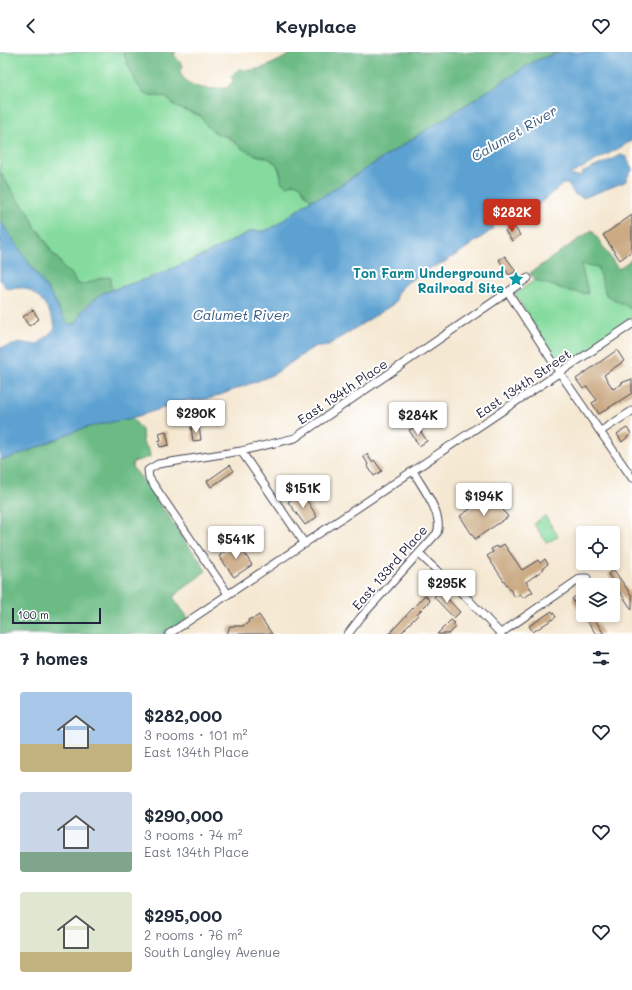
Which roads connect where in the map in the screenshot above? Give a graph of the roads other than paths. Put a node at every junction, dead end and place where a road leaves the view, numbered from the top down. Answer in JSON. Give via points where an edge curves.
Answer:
{"nodes":[{"id":1,"x":528,"y":278,"type":"dead end"},
{"id":2,"x":508,"y":292,"type":"junction"},
{"id":3,"x":632,"y":324,"type":"edge"},
{"id":4,"x":560,"y":373,"type":"junction"},
{"id":5,"x":632,"y":411,"type":"edge"},
{"id":6,"x":601,"y":431,"type":"junction"},
{"id":7,"x":241,"y":451,"type":"junction"},
{"id":8,"x":413,"y":471,"type":"junction"},
{"id":9,"x":632,"y":478,"type":"edge"},
{"id":10,"x":305,"y":544,"type":"junction"},
{"id":11,"x":419,"y":554,"type":"junction"},
{"id":12,"x":576,"y":582,"type":"edge"},
{"id":13,"x":228,"y":594,"type":"junction"},
{"id":14,"x":169,"y":634,"type":"edge"},
{"id":15,"x":348,"y":634,"type":"edge"},
{"id":16,"x":501,"y":634,"type":"edge"}],
"edges":[{"from":1,"to":2,"type":"street","name":"East 134th Place"},
{"from":2,"to":4,"type":"street"},
{"from":2,"to":7,"type":"street","name":"East 134th Place","via":[[295,438]]},
{"from":3,"to":4,"type":"street","name":"East 134th Street"},
{"from":4,"to":6,"type":"street"},
{"from":4,"to":8,"type":"street","name":"East 134th Street"},
{"from":5,"to":6,"type":"street"},
{"from":6,"to":9,"type":"street"},
{"from":7,"to":10,"type":"street"},
{"from":7,"to":13,"type":"street","name":"East 134th Place","via":[[158,464],[148,470],[149,478]]},
{"from":8,"to":10,"type":"street","name":"East 134th Street"},
{"from":8,"to":11,"type":"street","name":"East 133rd Place","via":[[436,511],[439,523],[434,538]]},
{"from":10,"to":13,"type":"street","name":"East 134th Street"},
{"from":11,"to":15,"type":"street","name":"East 133rd Place"},
{"from":11,"to":16,"type":"street","via":[[468,599]]},
{"from":12,"to":16,"type":"street"},
{"from":13,"to":14,"type":"street","name":"East 134th Street"}]}
